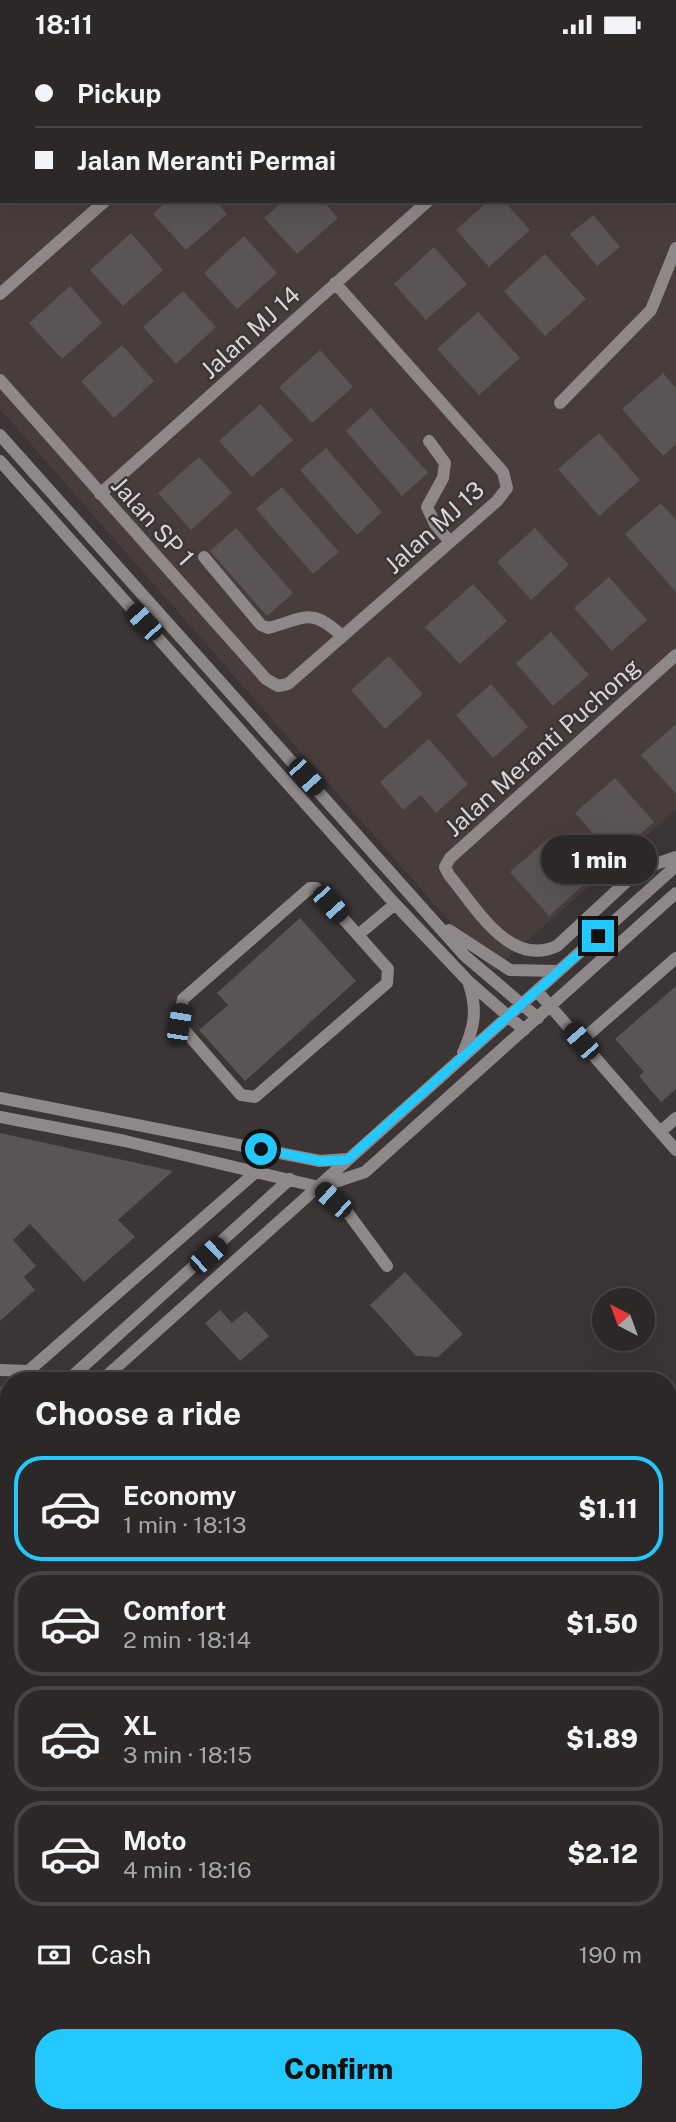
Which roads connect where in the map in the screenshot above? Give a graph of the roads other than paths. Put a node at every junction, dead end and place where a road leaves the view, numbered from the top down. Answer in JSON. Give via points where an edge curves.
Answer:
{"nodes":[{"id":1,"x":103,"y":203,"type":"edge"},
{"id":2,"x":426,"y":203,"type":"edge"},
{"id":3,"x":676,"y":248,"type":"edge"},
{"id":4,"x":335,"y":283,"type":"junction"},
{"id":5,"x":0,"y":294,"type":"edge"},
{"id":6,"x":0,"y":380,"type":"edge"},
{"id":7,"x":560,"y":403,"type":"dead end"},
{"id":8,"x":0,"y":435,"type":"edge"},
{"id":9,"x":429,"y":441,"type":"dead end"},
{"id":10,"x":0,"y":461,"type":"edge"},
{"id":11,"x":100,"y":494,"type":"junction"},
{"id":12,"x":450,"y":542,"type":"junction"},
{"id":13,"x":204,"y":557,"type":"dead end"},
{"id":14,"x":342,"y":636,"type":"junction"},
{"id":15,"x":676,"y":655,"type":"edge"},
{"id":16,"x":278,"y":686,"type":"joint"},
{"id":17,"x":676,"y":857,"type":"edge"},
{"id":18,"x":676,"y":866,"type":"edge"},
{"id":19,"x":676,"y":893,"type":"edge"},
{"id":20,"x":395,"y":904,"type":"junction"},
{"id":21,"x":432,"y":918,"type":"junction"},
{"id":22,"x":358,"y":935,"type":"junction"},
{"id":23,"x":676,"y":958,"type":"edge"},
{"id":24,"x":559,"y":971,"type":"junction"},
{"id":25,"x":468,"y":981,"type":"junction"},
{"id":26,"x":537,"y":991,"type":"junction"},
{"id":27,"x":522,"y":1004,"type":"junction"},
{"id":28,"x":551,"y":1006,"type":"junction"},
{"id":29,"x":508,"y":1017,"type":"junction"},
{"id":30,"x":538,"y":1018,"type":"junction"},
{"id":31,"x":524,"y":1030,"type":"junction"},
{"id":32,"x":581,"y":1041,"type":"junction"},
{"id":33,"x":460,"y":1060,"type":"junction"},
{"id":34,"x":0,"y":1098,"type":"edge"},
{"id":35,"x":0,"y":1117,"type":"edge"},
{"id":36,"x":676,"y":1118,"type":"edge"},
{"id":37,"x":660,"y":1132,"type":"junction"},
{"id":38,"x":676,"y":1150,"type":"edge"},
{"id":39,"x":347,"y":1160,"type":"junction"},
{"id":40,"x":257,"y":1171,"type":"junction"},
{"id":41,"x":290,"y":1179,"type":"junction"},
{"id":42,"x":319,"y":1187,"type":"junction"},
{"id":43,"x":387,"y":1266,"type":"dead end"},
{"id":44,"x":0,"y":1370,"type":"edge"},
{"id":45,"x":29,"y":1371,"type":"joint"},
{"id":46,"x":77,"y":1372,"type":"edge"},
{"id":47,"x":111,"y":1372,"type":"edge"}],
"edges":[{"from":1,"to":5,"type":"street"},
{"from":2,"to":4,"type":"street","name":"Jalan MJ 14"},
{"from":3,"to":7,"type":"street","via":[[650,310]]},
{"from":4,"to":11,"type":"street","name":"Jalan MJ 14"},
{"from":4,"to":12,"type":"street","name":"Jalan MJ 13","via":[[503,472],[507,488]]},
{"from":6,"to":11,"type":"street","name":"Jalan SP 1"},
{"from":8,"to":21,"type":"street"},
{"from":9,"to":12,"type":"street","via":[[445,463],[443,478],[427,507]]},
{"from":10,"to":20,"type":"street"},
{"from":11,"to":16,"type":"street","name":"Jalan SP 1","via":[[266,679]]},
{"from":12,"to":14,"type":"street","name":"Jalan MJ 13"},
{"from":13,"to":14,"type":"street","via":[[261,625],[268,628],[314,616]]},
{"from":14,"to":16,"type":"street","name":"Jalan MJ 13","via":[[288,684]]},
{"from":15,"to":17,"type":"street","name":"Jalan Meranti Puchong","via":[[445,867],[509,943],[543,953],[557,946],[639,870]]},
{"from":18,"to":24,"type":"street"},
{"from":19,"to":28,"type":"street"},
{"from":20,"to":22,"type":"street"},
{"from":20,"to":25,"type":"street"},
{"from":21,"to":24,"type":"street","via":[[510,970]]},
{"from":21,"to":27,"type":"street","via":[[466,956]]},
{"from":22,"to":22,"type":"street","via":[[316,888],[310,888],[183,999],[179,1024],[241,1095],[255,1097],[387,983],[388,969]]},
{"from":23,"to":32,"type":"street"},
{"from":24,"to":26,"type":"street"},
{"from":25,"to":29,"type":"street"},
{"from":25,"to":33,"type":"street","via":[[476,1013]]},
{"from":26,"to":27,"type":"street"},
{"from":26,"to":28,"type":"street"},
{"from":27,"to":29,"type":"street"},
{"from":27,"to":30,"type":"street"},
{"from":28,"to":30,"type":"street"},
{"from":28,"to":32,"type":"street"},
{"from":29,"to":31,"type":"street"},
{"from":29,"to":33,"type":"street"},
{"from":30,"to":31,"type":"street"},
{"from":31,"to":42,"type":"street","via":[[365,1173]]},
{"from":32,"to":37,"type":"street"},
{"from":33,"to":39,"type":"street"},
{"from":34,"to":39,"type":"street","via":[[320,1161]]},
{"from":35,"to":40,"type":"street"},
{"from":36,"to":37,"type":"street"},
{"from":37,"to":38,"type":"street"},
{"from":39,"to":42,"type":"street"},
{"from":40,"to":41,"type":"street"},
{"from":40,"to":45,"type":"street"},
{"from":41,"to":42,"type":"street"},
{"from":41,"to":46,"type":"street"},
{"from":42,"to":43,"type":"street","via":[[348,1213]]},
{"from":42,"to":47,"type":"street"},
{"from":44,"to":45,"type":"street"}]}
